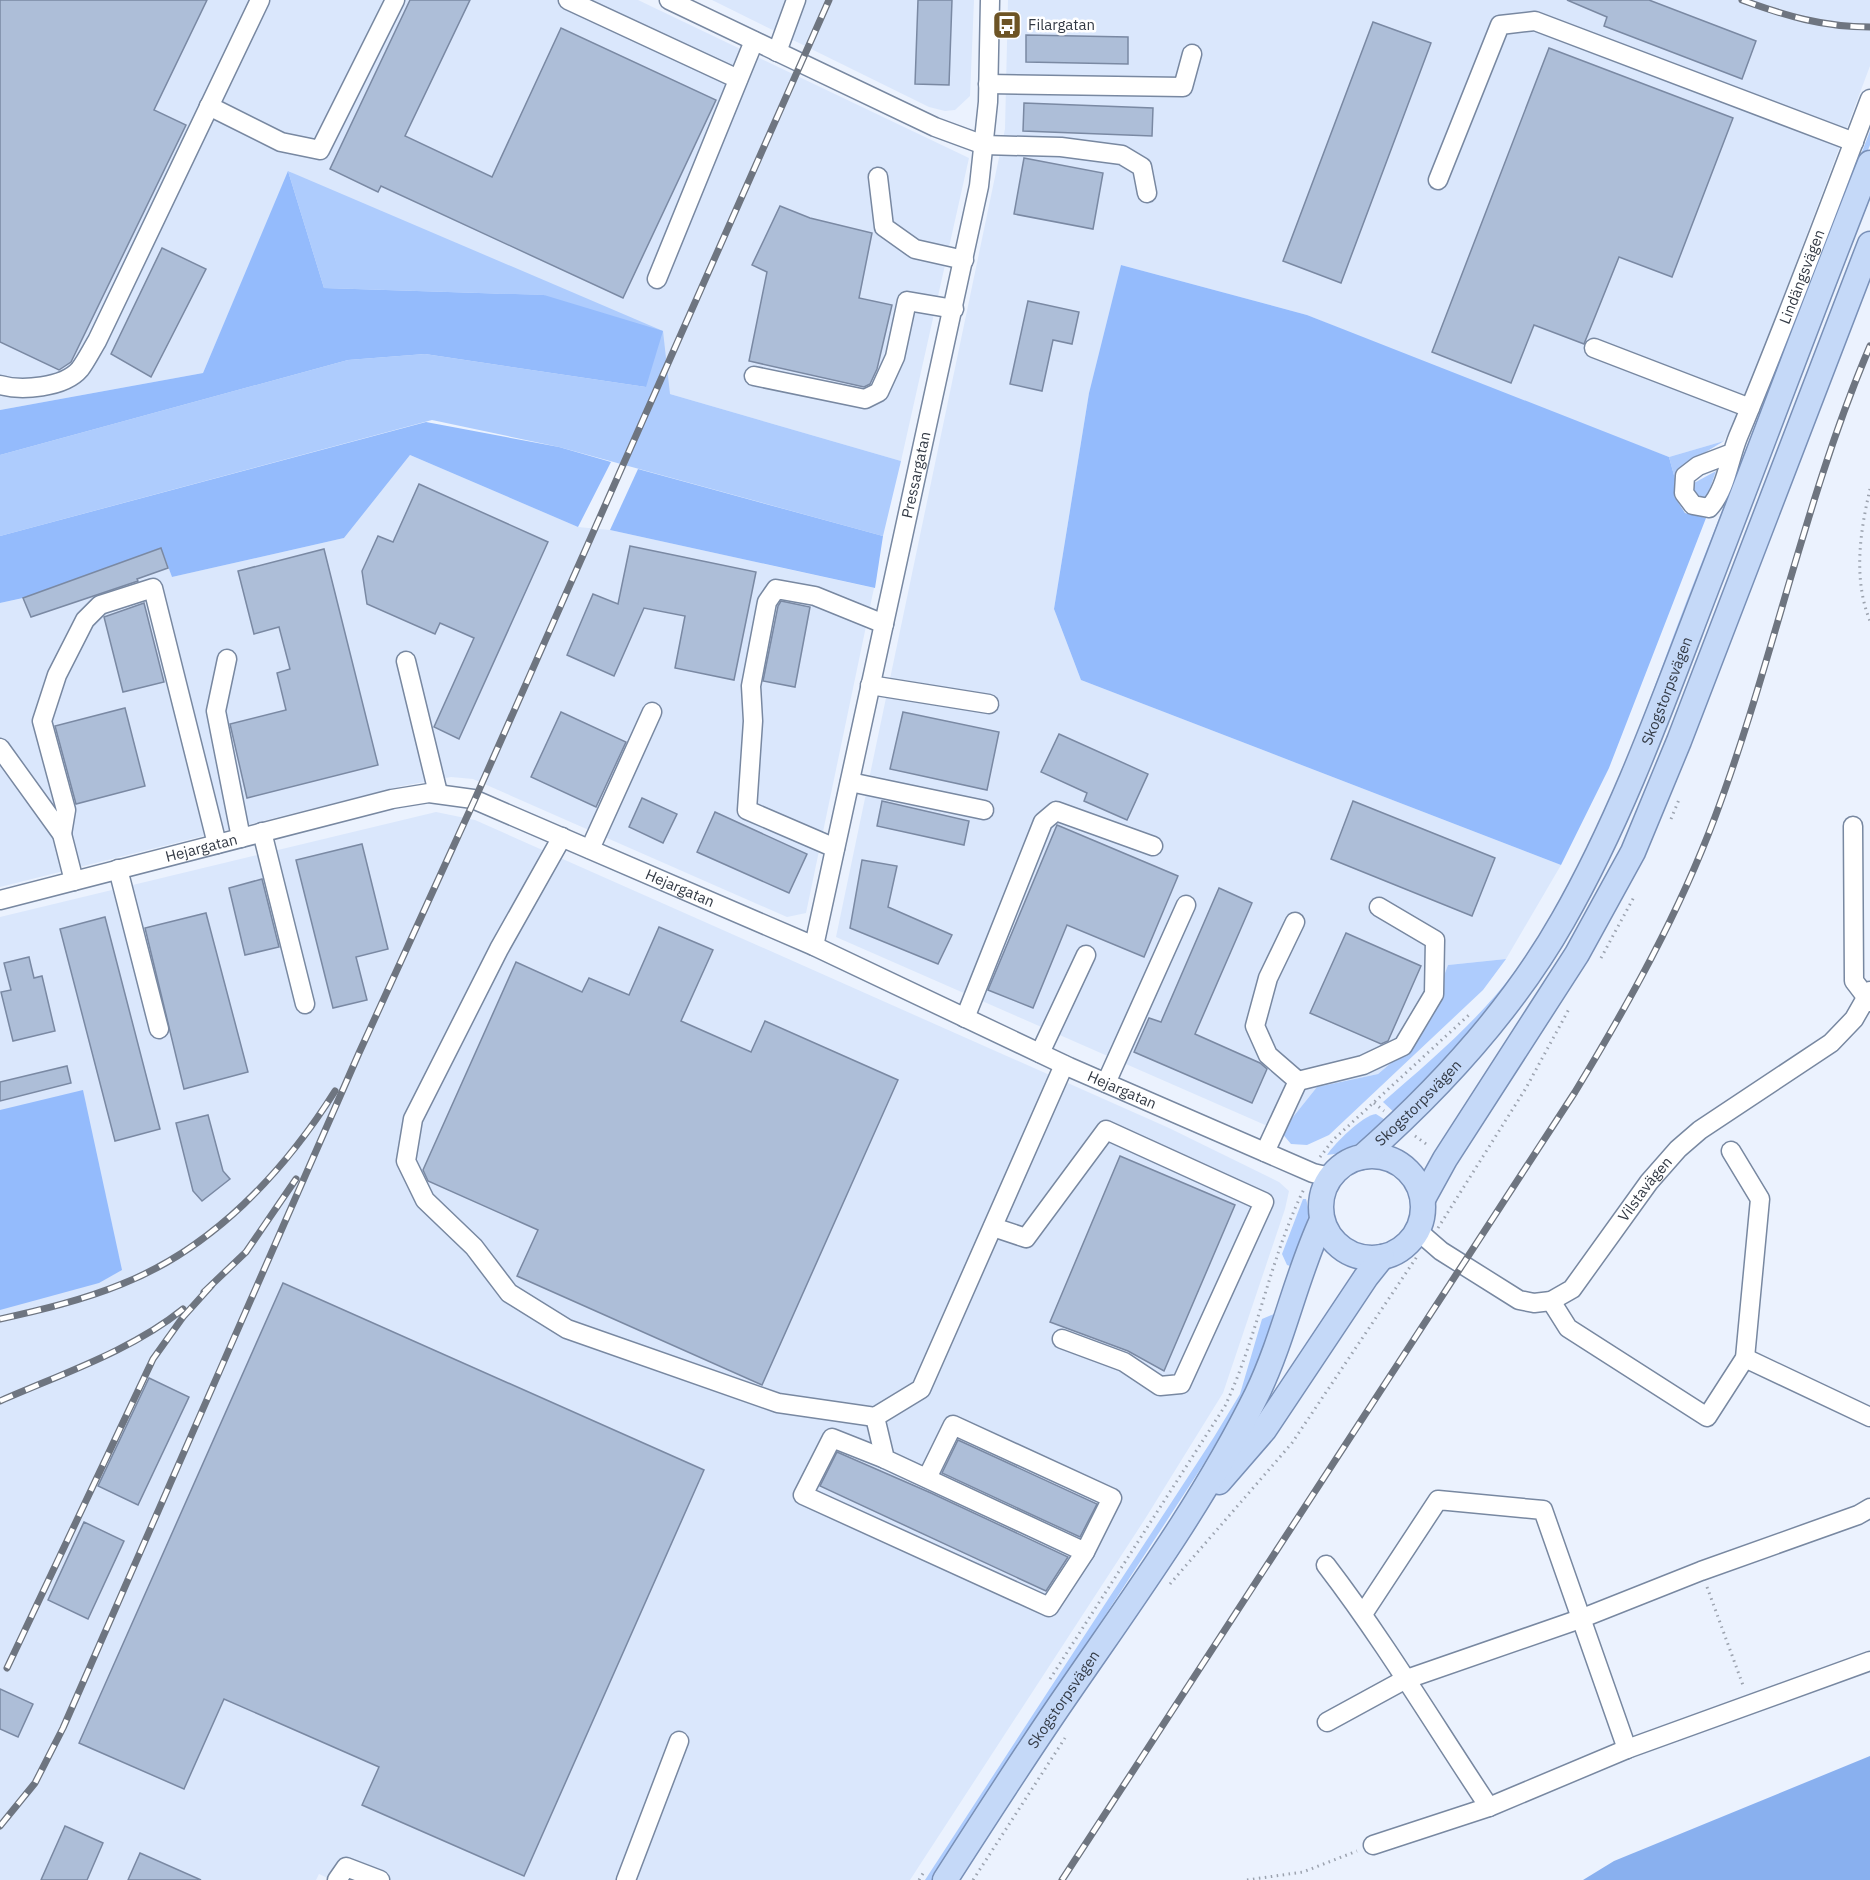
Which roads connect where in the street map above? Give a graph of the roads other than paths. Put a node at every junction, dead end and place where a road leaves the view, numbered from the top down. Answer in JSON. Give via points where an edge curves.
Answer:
{"nodes":[{"id":1,"x":260,"y":0,"type":"edge"},
{"id":2,"x":395,"y":0,"type":"edge"},
{"id":3,"x":568,"y":0,"type":"edge"},
{"id":4,"x":669,"y":0,"type":"edge"},
{"id":5,"x":796,"y":0,"type":"edge"},
{"id":6,"x":990,"y":0,"type":"edge"},
{"id":7,"x":754,"y":40,"type":"junction"},
{"id":8,"x":777,"y":51,"type":"junction"},
{"id":9,"x":1192,"y":54,"type":"dead end"},
{"id":10,"x":738,"y":79,"type":"junction"},
{"id":11,"x":988,"y":84,"type":"junction"},
{"id":12,"x":1870,"y":99,"type":"edge"},
{"id":13,"x":209,"y":106,"type":"junction"},
{"id":14,"x":1854,"y":142,"type":"junction"},
{"id":15,"x":984,"y":145,"type":"junction"},
{"id":16,"x":1870,"y":163,"type":"edge"},
{"id":17,"x":878,"y":177,"type":"dead end"},
{"id":18,"x":1438,"y":180,"type":"dead end"},
{"id":19,"x":1147,"y":193,"type":"dead end"},
{"id":20,"x":1870,"y":244,"type":"edge"},
{"id":21,"x":964,"y":260,"type":"junction"},
{"id":22,"x":657,"y":279,"type":"dead end"},
{"id":23,"x":954,"y":309,"type":"junction"},
{"id":24,"x":1594,"y":348,"type":"dead end"},
{"id":25,"x":754,"y":376,"type":"dead end"},
{"id":26,"x":0,"y":385,"type":"edge"},
{"id":27,"x":1750,"y":408,"type":"junction"},
{"id":28,"x":1731,"y":453,"type":"dead end"},
{"id":29,"x":884,"y":624,"type":"junction"},
{"id":30,"x":227,"y":659,"type":"dead end"},
{"id":31,"x":406,"y":661,"type":"dead end"},
{"id":32,"x":870,"y":686,"type":"junction"},
{"id":33,"x":989,"y":704,"type":"dead end"},
{"id":34,"x":652,"y":712,"type":"dead end"},
{"id":35,"x":0,"y":748,"type":"edge"},
{"id":36,"x":850,"y":782,"type":"junction"},
{"id":37,"x":438,"y":794,"type":"junction"},
{"id":38,"x":984,"y":810,"type":"dead end"},
{"id":39,"x":1853,"y":826,"type":"dead end"},
{"id":40,"x":262,"y":832,"type":"junction"},
{"id":41,"x":62,"y":834,"type":"junction"},
{"id":42,"x":562,"y":837,"type":"junction"},
{"id":43,"x":241,"y":838,"type":"junction"},
{"id":44,"x":217,"y":844,"type":"junction"},
{"id":45,"x":1153,"y":846,"type":"dead end"},
{"id":46,"x":836,"y":848,"type":"junction"},
{"id":47,"x":590,"y":849,"type":"junction"},
{"id":48,"x":118,"y":869,"type":"junction"},
{"id":49,"x":74,"y":881,"type":"junction"},
{"id":50,"x":0,"y":900,"type":"edge"},
{"id":51,"x":1186,"y":905,"type":"dead end"},
{"id":52,"x":1379,"y":907,"type":"dead end"},
{"id":53,"x":1294,"y":922,"type":"dead end"},
{"id":54,"x":814,"y":946,"type":"junction"},
{"id":55,"x":1086,"y":955,"type":"dead end"},
{"id":56,"x":1868,"y":998,"type":"edge"},
{"id":57,"x":305,"y":1004,"type":"dead end"},
{"id":58,"x":965,"y":1018,"type":"junction"},
{"id":59,"x":159,"y":1029,"type":"dead end"},
{"id":60,"x":1040,"y":1053,"type":"junction"},
{"id":61,"x":1064,"y":1065,"type":"junction"},
{"id":62,"x":1298,"y":1081,"type":"junction"},
{"id":63,"x":1106,"y":1083,"type":"junction"},
{"id":64,"x":1731,"y":1151,"type":"dead end"},
{"id":65,"x":1265,"y":1152,"type":"junction"},
{"id":66,"x":1362,"y":1157,"type":"junction"},
{"id":67,"x":1321,"y":1175,"type":"junction"},
{"id":68,"x":1423,"y":1199,"type":"junction"},
{"id":69,"x":1322,"y":1220,"type":"junction"},
{"id":70,"x":993,"y":1227,"type":"junction"},
{"id":71,"x":1423,"y":1236,"type":"junction"},
{"id":72,"x":1382,"y":1257,"type":"junction"},
{"id":73,"x":1551,"y":1301,"type":"junction"},
{"id":74,"x":1062,"y":1339,"type":"dead end"},
{"id":75,"x":1745,"y":1358,"type":"junction"},
{"id":76,"x":875,"y":1417,"type":"junction"},
{"id":77,"x":1870,"y":1417,"type":"edge"},
{"id":78,"x":885,"y":1459,"type":"junction"},
{"id":79,"x":927,"y":1478,"type":"junction"},
{"id":80,"x":1870,"y":1508,"type":"edge"},
{"id":81,"x":1187,"y":1521,"type":"junction"},
{"id":82,"x":1085,"y":1552,"type":"junction"},
{"id":83,"x":1326,"y":1565,"type":"dead end"},
{"id":84,"x":1363,"y":1614,"type":"junction"},
{"id":85,"x":1580,"y":1619,"type":"junction"},
{"id":86,"x":1870,"y":1661,"type":"edge"},
{"id":87,"x":1404,"y":1680,"type":"junction"},
{"id":88,"x":1327,"y":1722,"type":"dead end"},
{"id":89,"x":679,"y":1741,"type":"dead end"},
{"id":90,"x":1627,"y":1749,"type":"junction"},
{"id":91,"x":1489,"y":1806,"type":"junction"},
{"id":92,"x":1373,"y":1845,"type":"road end"},
{"id":93,"x":935,"y":1875,"type":"edge"},
{"id":94,"x":337,"y":1880,"type":"edge"},
{"id":95,"x":380,"y":1880,"type":"edge"},
{"id":96,"x":626,"y":1880,"type":"edge"}],
"edges":[{"from":1,"to":13,"type":"street"},
{"from":2,"to":13,"type":"street","via":[[320,150],[281,142]]},
{"from":3,"to":10,"type":"street"},
{"from":4,"to":7,"type":"street"},
{"from":5,"to":8,"type":"street"},
{"from":6,"to":11,"type":"street","name":"Pressargatan"},
{"from":7,"to":8,"type":"street"},
{"from":7,"to":10,"type":"street"},
{"from":8,"to":15,"type":"street","via":[[935,127]]},
{"from":9,"to":11,"type":"street","via":[[1183,87]]},
{"from":10,"to":22,"type":"street"},
{"from":11,"to":15,"type":"street","name":"Pressargatan"},
{"from":12,"to":14,"type":"street","name":"Lindängsvägen"},
{"from":13,"to":26,"type":"street","via":[[79,371],[63,382],[12,388]]},
{"from":14,"to":18,"type":"street","via":[[1535,21],[1500,25]]},
{"from":14,"to":27,"type":"street","name":"Lindängsvägen"},
{"from":15,"to":19,"type":"street","via":[[1061,147],[1122,155],[1142,167]]},
{"from":15,"to":21,"type":"street","name":"Pressargatan"},
{"from":16,"to":66,"type":"main road","name":"Skogstorpsvägen","via":[[1654,723],[1597,857],[1563,922],[1495,1020]]},
{"from":17,"to":21,"type":"street","via":[[884,227],[915,249]]},
{"from":20,"to":68,"type":"main road","name":"Skogstorpsvägen","via":[[1633,852],[1577,954]]},
{"from":21,"to":23,"type":"street","name":"Pressargatan"},
{"from":23,"to":25,"type":"street","via":[[907,302],[895,357],[879,392],[865,399]]},
{"from":23,"to":29,"type":"street","name":"Pressargatan"},
{"from":24,"to":27,"type":"street"},
{"from":27,"to":28,"type":"street","name":"Lindängsvägen"},
{"from":29,"to":32,"type":"street","name":"Pressargatan"},
{"from":29,"to":46,"type":"street","via":[[815,596],[776,589],[767,602],[751,686],[753,721],[747,810]]},
{"from":30,"to":43,"type":"street","via":[[216,711]]},
{"from":31,"to":37,"type":"street"},
{"from":32,"to":33,"type":"street"},
{"from":32,"to":36,"type":"street","name":"Pressargatan"},
{"from":34,"to":47,"type":"street"},
{"from":35,"to":41,"type":"street"},
{"from":36,"to":38,"type":"street"},
{"from":36,"to":46,"type":"street","name":"Pressargatan"},
{"from":37,"to":40,"type":"street","name":"Hejargatan","via":[[392,799]]},
{"from":37,"to":42,"type":"street","name":"Hejargatan","via":[[473,799]]},
{"from":39,"to":56,"type":"street","via":[[1854,981]]},
{"from":40,"to":43,"type":"street","name":"Hejargatan"},
{"from":40,"to":57,"type":"street"},
{"from":41,"to":44,"type":"street","via":[[66,810],[42,721],[57,675],[85,620],[100,606],[153,588]]},
{"from":41,"to":49,"type":"street"},
{"from":42,"to":47,"type":"street","name":"Hejargatan"},
{"from":42,"to":76,"type":"street","via":[[499,949],[413,1119],[406,1161],[425,1200],[474,1247],[509,1293],[567,1329],[778,1403]]},
{"from":43,"to":44,"type":"street","name":"Hejargatan"},
{"from":44,"to":48,"type":"street","name":"Hejargatan"},
{"from":45,"to":58,"type":"street","via":[[1056,811],[1043,822]]},
{"from":46,"to":54,"type":"street","name":"Pressargatan"},
{"from":47,"to":54,"type":"street","name":"Hejargatan"},
{"from":48,"to":49,"type":"street","name":"Hejargatan"},
{"from":48,"to":59,"type":"street"},
{"from":49,"to":50,"type":"street","name":"Hejargatan"},
{"from":51,"to":63,"type":"street"},
{"from":52,"to":62,"type":"street","via":[[1435,940],[1434,994],[1403,1046],[1363,1065]]},
{"from":53,"to":62,"type":"street","via":[[1268,978],[1256,1026],[1268,1055]]},
{"from":54,"to":58,"type":"street","name":"Hejargatan"},
{"from":55,"to":60,"type":"street"},
{"from":56,"to":73,"type":"street","name":"Vilstavägen","via":[[1831,1043],[1678,1149],[1649,1182],[1572,1289]]},
{"from":58,"to":60,"type":"street","name":"Hejargatan"},
{"from":60,"to":61,"type":"street","name":"Hejargatan"},
{"from":61,"to":63,"type":"street","name":"Hejargatan"},
{"from":61,"to":70,"type":"street"},
{"from":62,"to":65,"type":"street"},
{"from":63,"to":65,"type":"street","name":"Hejargatan"},
{"from":64,"to":75,"type":"street","via":[[1760,1199]]},
{"from":65,"to":67,"type":"street","name":"Hejargatan"},
{"from":66,"to":67,"type":"main road"},
{"from":66,"to":68,"type":"main road","via":[[1380,1156],[1398,1162],[1417,1181]]},
{"from":67,"to":69,"type":"main road"},
{"from":68,"to":71,"type":"main road"},
{"from":69,"to":72,"type":"main road","via":[[1331,1238],[1346,1251],[1366,1258]]},
{"from":69,"to":81,"type":"main road","name":"Skogstorpsvägen","via":[[1257,1394]]},
{"from":70,"to":74,"type":"street","via":[[1026,1238],[1106,1130],[1264,1202],[1181,1384],[1160,1386],[1124,1362]]},
{"from":70,"to":76,"type":"street","via":[[921,1389]]},
{"from":71,"to":72,"type":"main road"},
{"from":71,"to":73,"type":"street","via":[[1519,1300]]},
{"from":72,"to":81,"type":"main road","name":"Skogstorpsvägen","via":[[1264,1430]]},
{"from":73,"to":75,"type":"street","via":[[1568,1328],[1707,1417]]},
{"from":75,"to":77,"type":"street"},
{"from":76,"to":78,"type":"street"},
{"from":78,"to":79,"type":"street"},
{"from":78,"to":82,"type":"street","via":[[832,1438],[803,1495],[1049,1607]]},
{"from":79,"to":82,"type":"street"},
{"from":79,"to":82,"type":"street","via":[[953,1425],[1112,1498]]},
{"from":80,"to":85,"type":"street"},
{"from":81,"to":93,"type":"main road","name":"Skogstorpsvägen","via":[[1047,1723]]},
{"from":83,"to":84,"type":"street"},
{"from":84,"to":85,"type":"street","via":[[1438,1500],[1543,1510]]},
{"from":84,"to":87,"type":"street"},
{"from":85,"to":87,"type":"street"},
{"from":85,"to":90,"type":"street"},
{"from":86,"to":90,"type":"street"},
{"from":87,"to":88,"type":"street"},
{"from":87,"to":91,"type":"street"},
{"from":89,"to":96,"type":"street"},
{"from":90,"to":91,"type":"street"},
{"from":91,"to":92,"type":"street"},
{"from":94,"to":95,"type":"street","via":[[346,1867]]}]}
